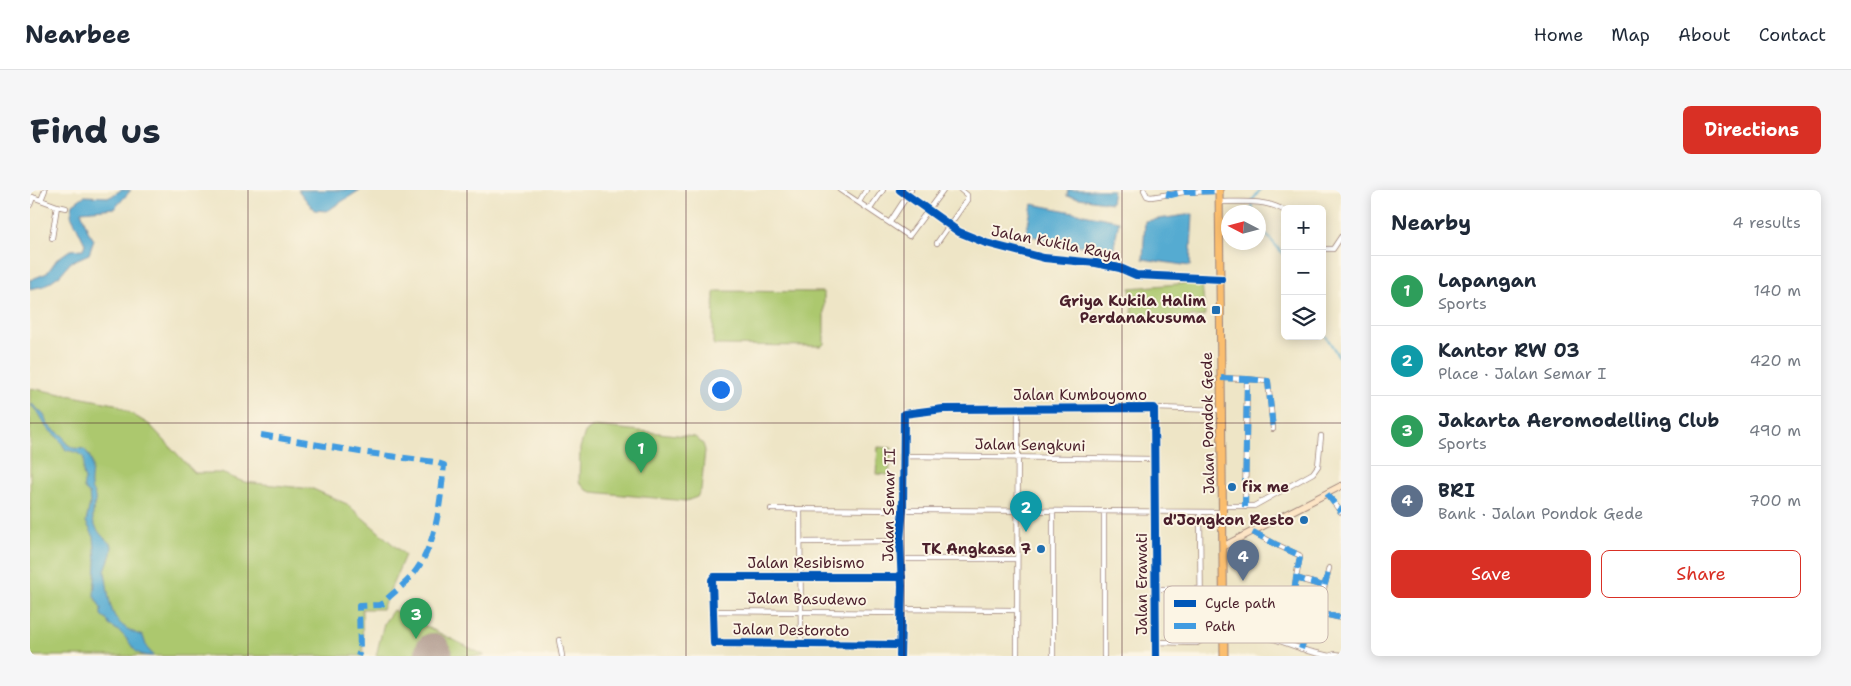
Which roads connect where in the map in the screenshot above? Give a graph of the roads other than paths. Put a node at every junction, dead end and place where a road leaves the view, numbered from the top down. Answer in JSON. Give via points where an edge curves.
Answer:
{"nodes":[{"id":1,"x":44,"y":190,"type":"edge"},
{"id":2,"x":840,"y":190,"type":"edge"},
{"id":3,"x":866,"y":190,"type":"edge"},
{"id":4,"x":883,"y":190,"type":"edge"},
{"id":5,"x":900,"y":190,"type":"edge"},
{"id":6,"x":911,"y":190,"type":"edge"},
{"id":7,"x":943,"y":190,"type":"edge"},
{"id":8,"x":961,"y":190,"type":"edge"},
{"id":9,"x":1144,"y":190,"type":"edge"},
{"id":10,"x":1219,"y":190,"type":"edge"},
{"id":11,"x":1166,"y":192,"type":"edge"},
{"id":12,"x":908,"y":196,"type":"junction"},
{"id":13,"x":31,"y":197,"type":"edge"},
{"id":14,"x":41,"y":200,"type":"junction"},
{"id":15,"x":859,"y":202,"type":"junction"},
{"id":16,"x":1219,"y":202,"type":"junction"},
{"id":17,"x":30,"y":205,"type":"edge"},
{"id":18,"x":57,"y":206,"type":"junction"},
{"id":19,"x":66,"y":208,"type":"dead end"},
{"id":20,"x":870,"y":209,"type":"junction"},
{"id":21,"x":1281,"y":209,"type":"edge"},
{"id":22,"x":928,"y":211,"type":"junction"},
{"id":23,"x":890,"y":222,"type":"junction"},
{"id":24,"x":949,"y":225,"type":"junction"},
{"id":25,"x":1341,"y":237,"type":"edge"},
{"id":26,"x":52,"y":238,"type":"dead end"},
{"id":27,"x":937,"y":243,"type":"dead end"},
{"id":28,"x":1326,"y":249,"type":"edge"},
{"id":29,"x":1221,"y":279,"type":"junction"},
{"id":30,"x":1221,"y":378,"type":"junction"},
{"id":31,"x":1247,"y":379,"type":"junction"},
{"id":32,"x":1018,"y":408,"type":"junction"},
{"id":33,"x":1154,"y":408,"type":"junction"},
{"id":34,"x":1221,"y":410,"type":"junction"},
{"id":35,"x":904,"y":414,"type":"joint"},
{"id":36,"x":1273,"y":429,"type":"dead end"},
{"id":37,"x":1321,"y":436,"type":"dead end"},
{"id":38,"x":904,"y":456,"type":"junction"},
{"id":39,"x":1018,"y":457,"type":"junction"},
{"id":40,"x":1156,"y":458,"type":"junction"},
{"id":41,"x":1341,"y":486,"type":"edge"},
{"id":42,"x":1327,"y":494,"type":"junction"},
{"id":43,"x":1245,"y":507,"type":"junction"},
{"id":44,"x":771,"y":509,"type":"dead end"},
{"id":45,"x":800,"y":509,"type":"junction"},
{"id":46,"x":903,"y":509,"type":"junction"},
{"id":47,"x":1223,"y":509,"type":"junction"},
{"id":48,"x":1018,"y":510,"type":"junction"},
{"id":49,"x":1053,"y":511,"type":"junction"},
{"id":50,"x":1104,"y":511,"type":"junction"},
{"id":51,"x":1156,"y":511,"type":"junction"},
{"id":52,"x":1200,"y":512,"type":"junction"},
{"id":53,"x":1341,"y":512,"type":"edge"},
{"id":54,"x":1253,"y":532,"type":"junction"},
{"id":55,"x":900,"y":541,"type":"junction"},
{"id":56,"x":801,"y":542,"type":"junction"},
{"id":57,"x":1225,"y":543,"type":"junction"},
{"id":58,"x":901,"y":559,"type":"junction"},
{"id":59,"x":1017,"y":559,"type":"junction"},
{"id":60,"x":1328,"y":568,"type":"dead end"},
{"id":61,"x":801,"y":577,"type":"junction"},
{"id":62,"x":902,"y":578,"type":"junction"},
{"id":63,"x":1296,"y":578,"type":"junction"},
{"id":64,"x":712,"y":580,"type":"joint"},
{"id":65,"x":1201,"y":586,"type":"edge"},
{"id":66,"x":1224,"y":586,"type":"edge"},
{"id":67,"x":1295,"y":586,"type":"edge"},
{"id":68,"x":1323,"y":586,"type":"joint"},
{"id":69,"x":1156,"y":589,"type":"junction"},
{"id":70,"x":1164,"y":589,"type":"edge"},
{"id":71,"x":1017,"y":610,"type":"junction"},
{"id":72,"x":713,"y":611,"type":"junction"},
{"id":73,"x":901,"y":611,"type":"junction"},
{"id":74,"x":801,"y":612,"type":"junction"},
{"id":75,"x":1328,"y":616,"type":"dead end"},
{"id":76,"x":1341,"y":618,"type":"edge"},
{"id":77,"x":559,"y":640,"type":"dead end"},
{"id":78,"x":1156,"y":642,"type":"junction"},
{"id":79,"x":1164,"y":642,"type":"edge"},
{"id":80,"x":1224,"y":643,"type":"edge"},
{"id":81,"x":1284,"y":643,"type":"edge"},
{"id":82,"x":1303,"y":643,"type":"edge"},
{"id":83,"x":801,"y":644,"type":"junction"},
{"id":84,"x":900,"y":645,"type":"junction"},
{"id":85,"x":1301,"y":649,"type":"junction"},
{"id":86,"x":1341,"y":655,"type":"edge"},
{"id":87,"x":562,"y":656,"type":"edge"},
{"id":88,"x":900,"y":656,"type":"edge"},
{"id":89,"x":1017,"y":656,"type":"edge"},
{"id":90,"x":1053,"y":656,"type":"edge"},
{"id":91,"x":1104,"y":656,"type":"edge"},
{"id":92,"x":1156,"y":656,"type":"edge"},
{"id":93,"x":1224,"y":656,"type":"edge"}],
"edges":[{"from":1,"to":14,"type":"street"},
{"from":2,"to":15,"type":"street"},
{"from":3,"to":15,"type":"street"},
{"from":4,"to":20,"type":"street"},
{"from":5,"to":12,"type":"street","name":"Jalan Kukila Raya"},
{"from":6,"to":12,"type":"street"},
{"from":7,"to":22,"type":"street"},
{"from":8,"to":24,"type":"street","via":[[967,195],[967,200]]},
{"from":9,"to":11,"type":"street","via":[[1151,197]]},
{"from":10,"to":11,"type":"street","via":[[1171,195]]},
{"from":10,"to":16,"type":"main road","name":"Jalan Pondok Gede"},
{"from":12,"to":22,"type":"street","name":"Jalan Kukila Raya"},
{"from":12,"to":23,"type":"street"},
{"from":13,"to":14,"type":"street"},
{"from":13,"to":17,"type":"street"},
{"from":14,"to":18,"type":"street"},
{"from":15,"to":20,"type":"street"},
{"from":16,"to":21,"type":"street","via":[[1254,202]]},
{"from":16,"to":29,"type":"main road","name":"Jalan Pondok Gede"},
{"from":18,"to":19,"type":"street"},
{"from":18,"to":26,"type":"street"},
{"from":20,"to":23,"type":"street"},
{"from":22,"to":23,"type":"street","via":[[911,236]]},
{"from":22,"to":24,"type":"street","name":"Jalan Kukila Raya"},
{"from":24,"to":27,"type":"street"},
{"from":24,"to":29,"type":"street","name":"Jalan Kukila Raya","via":[[979,242],[1044,258],[1096,263],[1136,275]]},
{"from":25,"to":28,"type":"street","via":[[1334,249]]},
{"from":29,"to":30,"type":"main road","name":"Jalan Pondok Gede"},
{"from":30,"to":31,"type":"street"},
{"from":30,"to":34,"type":"main road","name":"Jalan Pondok Gede"},
{"from":31,"to":36,"type":"street","via":[[1268,381]]},
{"from":31,"to":43,"type":"street"},
{"from":32,"to":33,"type":"street","name":"Jalan Kumboyomo"},
{"from":32,"to":35,"type":"street","name":"Jalan Kumboyomo","via":[[943,409]]},
{"from":32,"to":39,"type":"street"},
{"from":33,"to":34,"type":"street"},
{"from":33,"to":40,"type":"street","name":"Jalan Kumboyomo"},
{"from":34,"to":47,"type":"main road","name":"Jalan Pondok Gede"},
{"from":35,"to":38,"type":"street","name":"Jalan Semar II"},
{"from":37,"to":43,"type":"street","via":[[1318,466],[1313,473],[1254,506]]},
{"from":38,"to":39,"type":"street","name":"Jalan Sengkuni"},
{"from":38,"to":46,"type":"street","name":"Jalan Semar II"},
{"from":39,"to":40,"type":"street","name":"Jalan Sengkuni"},
{"from":39,"to":48,"type":"street"},
{"from":40,"to":51,"type":"street","name":"Jalan Kumboyomo"},
{"from":41,"to":42,"type":"main road"},
{"from":42,"to":53,"type":"street"},
{"from":42,"to":54,"type":"main road"},
{"from":43,"to":47,"type":"street"},
{"from":44,"to":45,"type":"street"},
{"from":45,"to":46,"type":"street"},
{"from":45,"to":56,"type":"street"},
{"from":46,"to":48,"type":"street"},
{"from":46,"to":55,"type":"street","name":"Jalan Semar II"},
{"from":47,"to":52,"type":"street"},
{"from":47,"to":57,"type":"main road","name":"Jalan Pondok Gede"},
{"from":48,"to":49,"type":"street"},
{"from":48,"to":59,"type":"street"},
{"from":49,"to":50,"type":"street"},
{"from":49,"to":90,"type":"street"},
{"from":50,"to":51,"type":"street"},
{"from":50,"to":91,"type":"street"},
{"from":51,"to":52,"type":"street"},
{"from":51,"to":69,"type":"street","name":"Jalan Erawati"},
{"from":52,"to":65,"type":"street"},
{"from":54,"to":57,"type":"main road"},
{"from":54,"to":63,"type":"street","via":[[1300,556]]},
{"from":55,"to":56,"type":"street"},
{"from":55,"to":58,"type":"street","name":"Jalan Semar II"},
{"from":56,"to":61,"type":"street"},
{"from":57,"to":66,"type":"main road","name":"Jalan Pondok Gede"},
{"from":58,"to":59,"type":"street"},
{"from":58,"to":62,"type":"street","name":"Jalan Semar II"},
{"from":59,"to":71,"type":"street"},
{"from":60,"to":68,"type":"street"},
{"from":61,"to":62,"type":"street","name":"Jalan Resibismo"},
{"from":61,"to":64,"type":"street","name":"Jalan Resibismo","via":[[714,577]]},
{"from":61,"to":74,"type":"street"},
{"from":62,"to":73,"type":"street","name":"Jalan Semar II"},
{"from":63,"to":67,"type":"street"},
{"from":63,"to":68,"type":"street"},
{"from":64,"to":72,"type":"street","name":"Jalan Destoroto"},
{"from":69,"to":70,"type":"street"},
{"from":69,"to":78,"type":"street","name":"Jalan Erawati"},
{"from":71,"to":73,"type":"street","name":"Jalan Basudewo"},
{"from":71,"to":89,"type":"street"},
{"from":72,"to":74,"type":"street","name":"Jalan Basudewo"},
{"from":72,"to":83,"type":"street","name":"Jalan Destoroto","via":[[714,643]]},
{"from":73,"to":74,"type":"street","name":"Jalan Basudewo"},
{"from":73,"to":84,"type":"street","name":"Jalan Semar II"},
{"from":74,"to":83,"type":"street"},
{"from":75,"to":76,"type":"street"},
{"from":77,"to":87,"type":"street"},
{"from":78,"to":79,"type":"street"},
{"from":78,"to":92,"type":"street","name":"Jalan Erawati"},
{"from":80,"to":93,"type":"main road","name":"Jalan Pondok Gede"},
{"from":81,"to":85,"type":"street"},
{"from":82,"to":85,"type":"street"},
{"from":83,"to":84,"type":"street","name":"Jalan Destoroto"},
{"from":84,"to":88,"type":"street","name":"Jalan Semar II"},
{"from":85,"to":86,"type":"street","via":[[1329,656]]}]}
